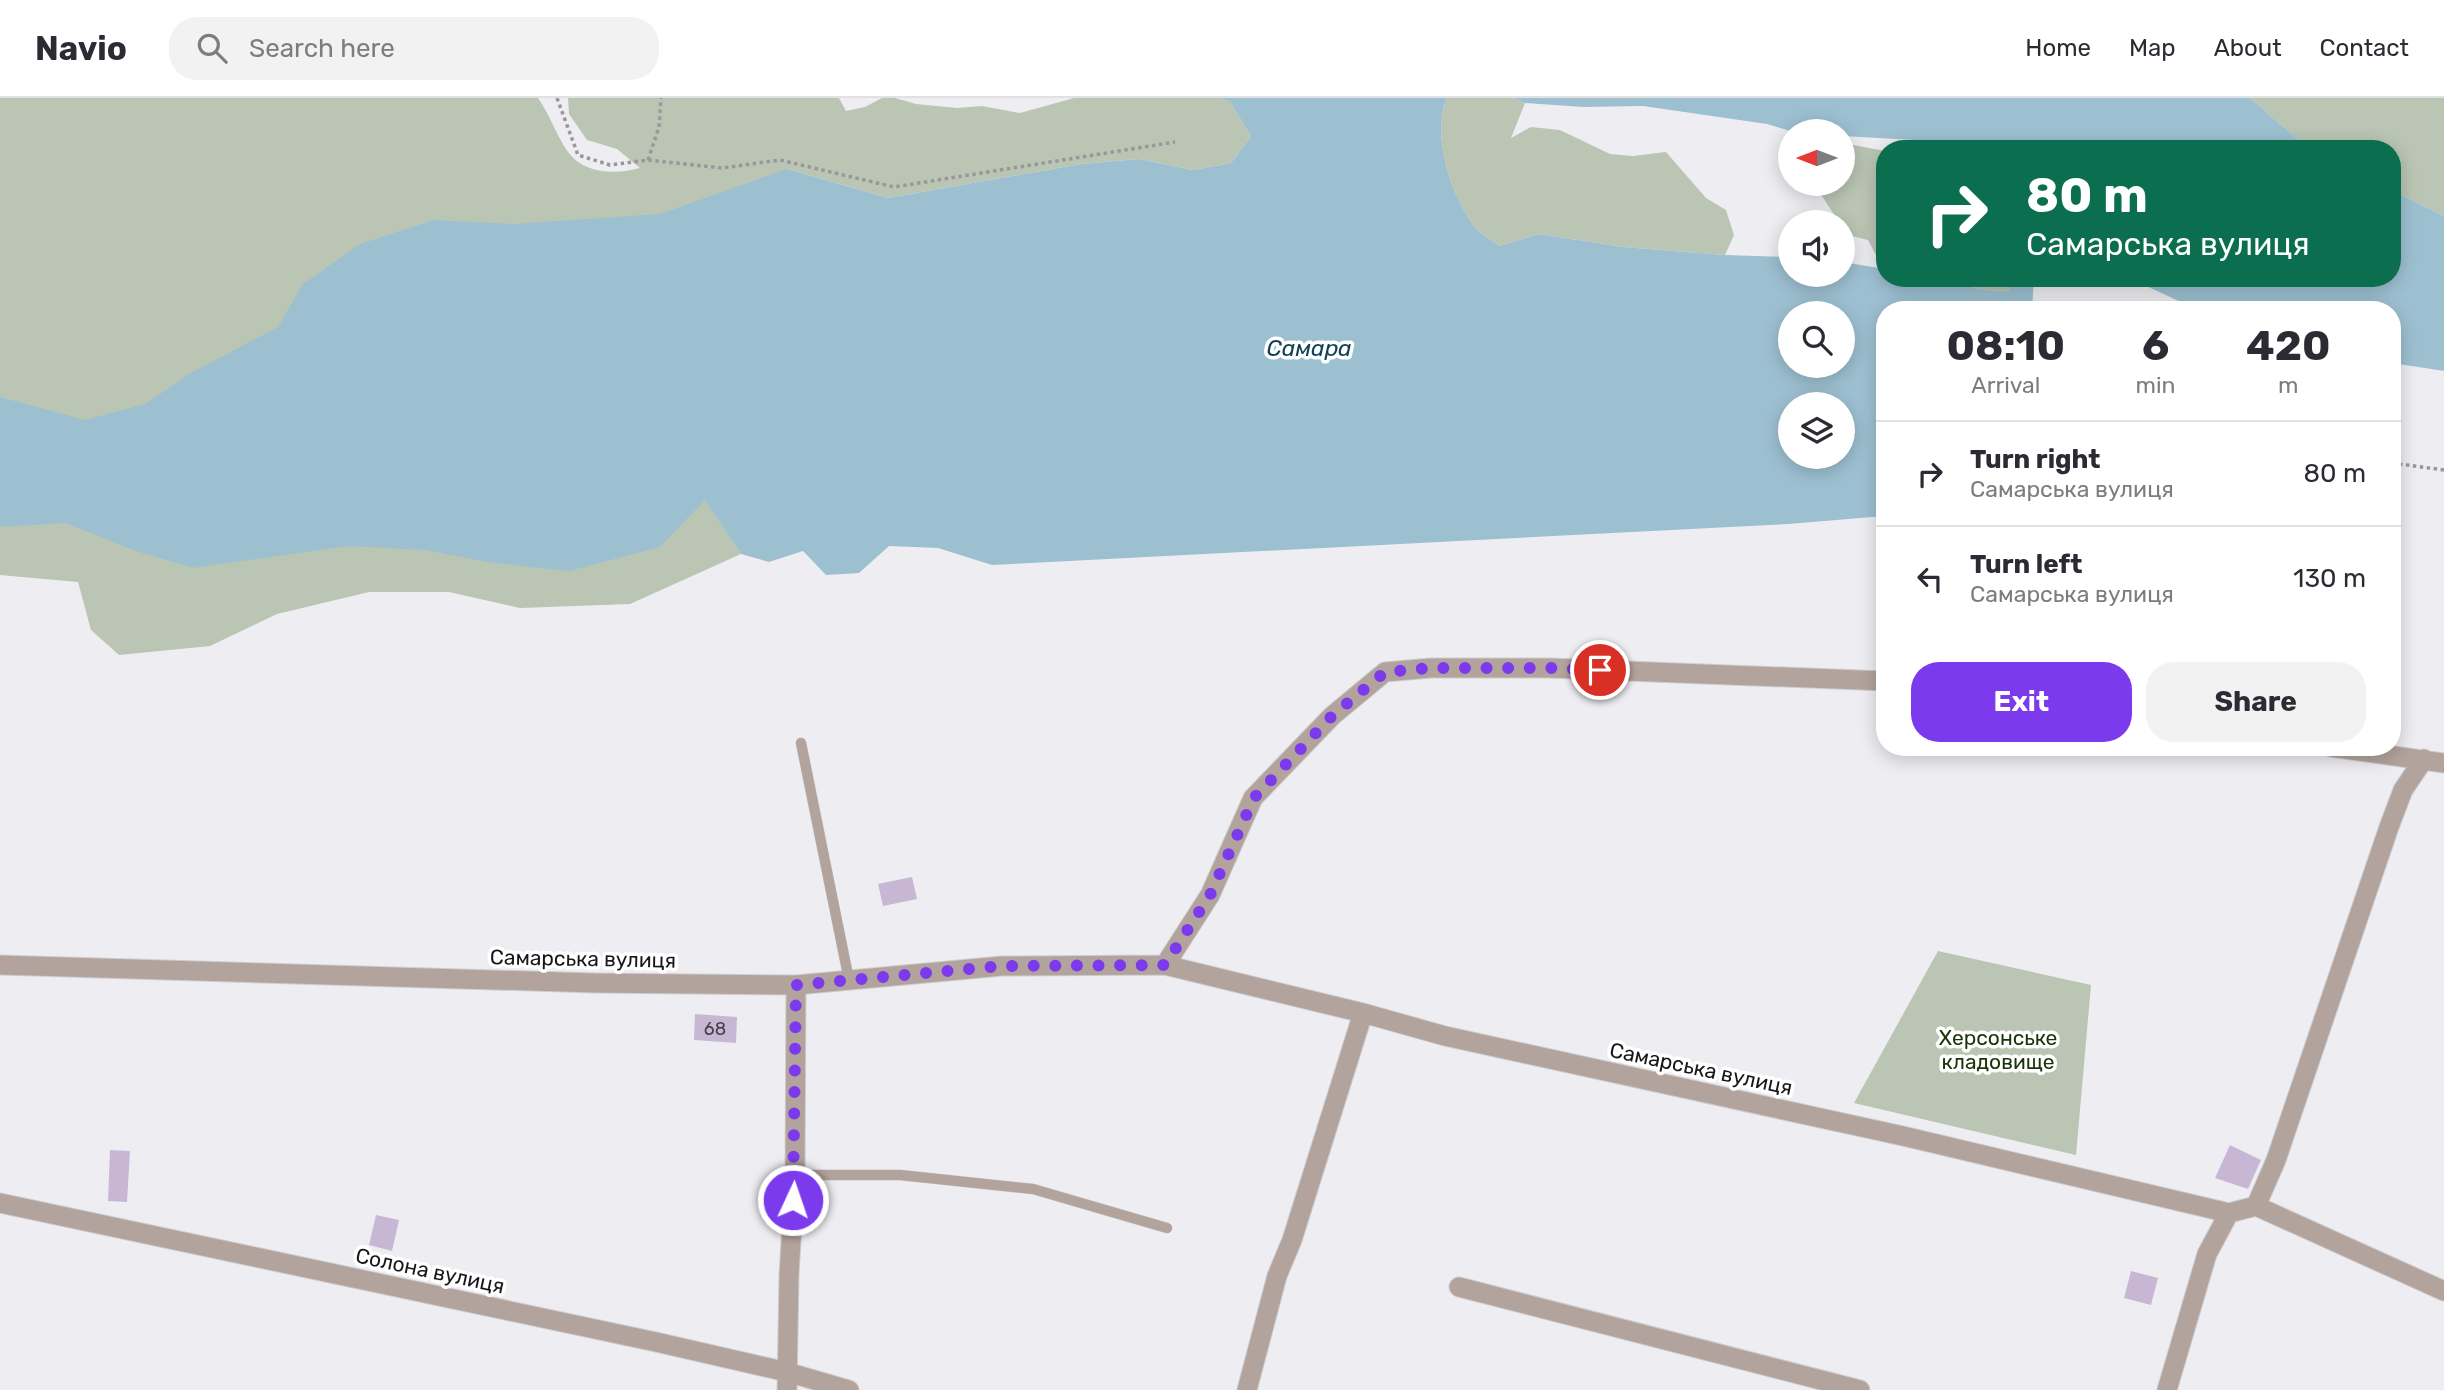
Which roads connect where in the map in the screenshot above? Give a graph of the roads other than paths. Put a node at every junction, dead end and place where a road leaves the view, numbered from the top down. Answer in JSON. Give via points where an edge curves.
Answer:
{"nodes":[{"id":1,"x":1876,"y":681,"type":"edge"},
{"id":2,"x":800,"y":743,"type":"dead end"},
{"id":3,"x":2400,"y":756,"type":"edge"},
{"id":4,"x":2424,"y":759,"type":"junction"},
{"id":5,"x":2444,"y":763,"type":"edge"},
{"id":6,"x":0,"y":965,"type":"edge"},
{"id":7,"x":1165,"y":965,"type":"junction"},
{"id":8,"x":849,"y":980,"type":"junction"},
{"id":9,"x":796,"y":985,"type":"junction"},
{"id":10,"x":1363,"y":1013,"type":"junction"},
{"id":11,"x":795,"y":1175,"type":"junction"},
{"id":12,"x":0,"y":1203,"type":"edge"},
{"id":13,"x":2256,"y":1206,"type":"junction"},
{"id":14,"x":2229,"y":1213,"type":"junction"},
{"id":15,"x":1167,"y":1228,"type":"dead end"},
{"id":16,"x":1459,"y":1287,"type":"dead end"},
{"id":17,"x":2444,"y":1291,"type":"edge"},
{"id":18,"x":787,"y":1381,"type":"edge"},
{"id":19,"x":849,"y":1390,"type":"edge"},
{"id":20,"x":1247,"y":1390,"type":"edge"},
{"id":21,"x":1860,"y":1390,"type":"edge"},
{"id":22,"x":2167,"y":1390,"type":"edge"}],
"edges":[{"from":1,"to":7,"type":"street","via":[[1550,668],[1385,672],[1332,716],[1254,798],[1210,895]]},
{"from":2,"to":8,"type":"lane"},
{"from":3,"to":4,"type":"street"},
{"from":4,"to":5,"type":"street"},
{"from":4,"to":13,"type":"street","via":[[2403,790],[2276,1160]]},
{"from":6,"to":9,"type":"street","name":"Самарська вулиця"},
{"from":7,"to":8,"type":"street","name":"Самарська вулиця","via":[[1002,966]]},
{"from":7,"to":10,"type":"street","name":"Самарська вулиця"},
{"from":8,"to":9,"type":"street","name":"Самарська вулиця"},
{"from":9,"to":11,"type":"street"},
{"from":10,"to":14,"type":"street","name":"Самарська вулиця","via":[[1445,1036]]},
{"from":10,"to":20,"type":"street","via":[[1277,1276]]},
{"from":11,"to":15,"type":"lane","via":[[900,1175],[1033,1189]]},
{"from":11,"to":18,"type":"street"},
{"from":12,"to":18,"type":"street","name":"Солона вулиця","via":[[656,1342]]},
{"from":13,"to":14,"type":"street"},
{"from":13,"to":17,"type":"street"},
{"from":14,"to":22,"type":"street","via":[[2207,1254]]},
{"from":16,"to":21,"type":"street"},
{"from":18,"to":19,"type":"street","name":"Солона вулиця"}]}
